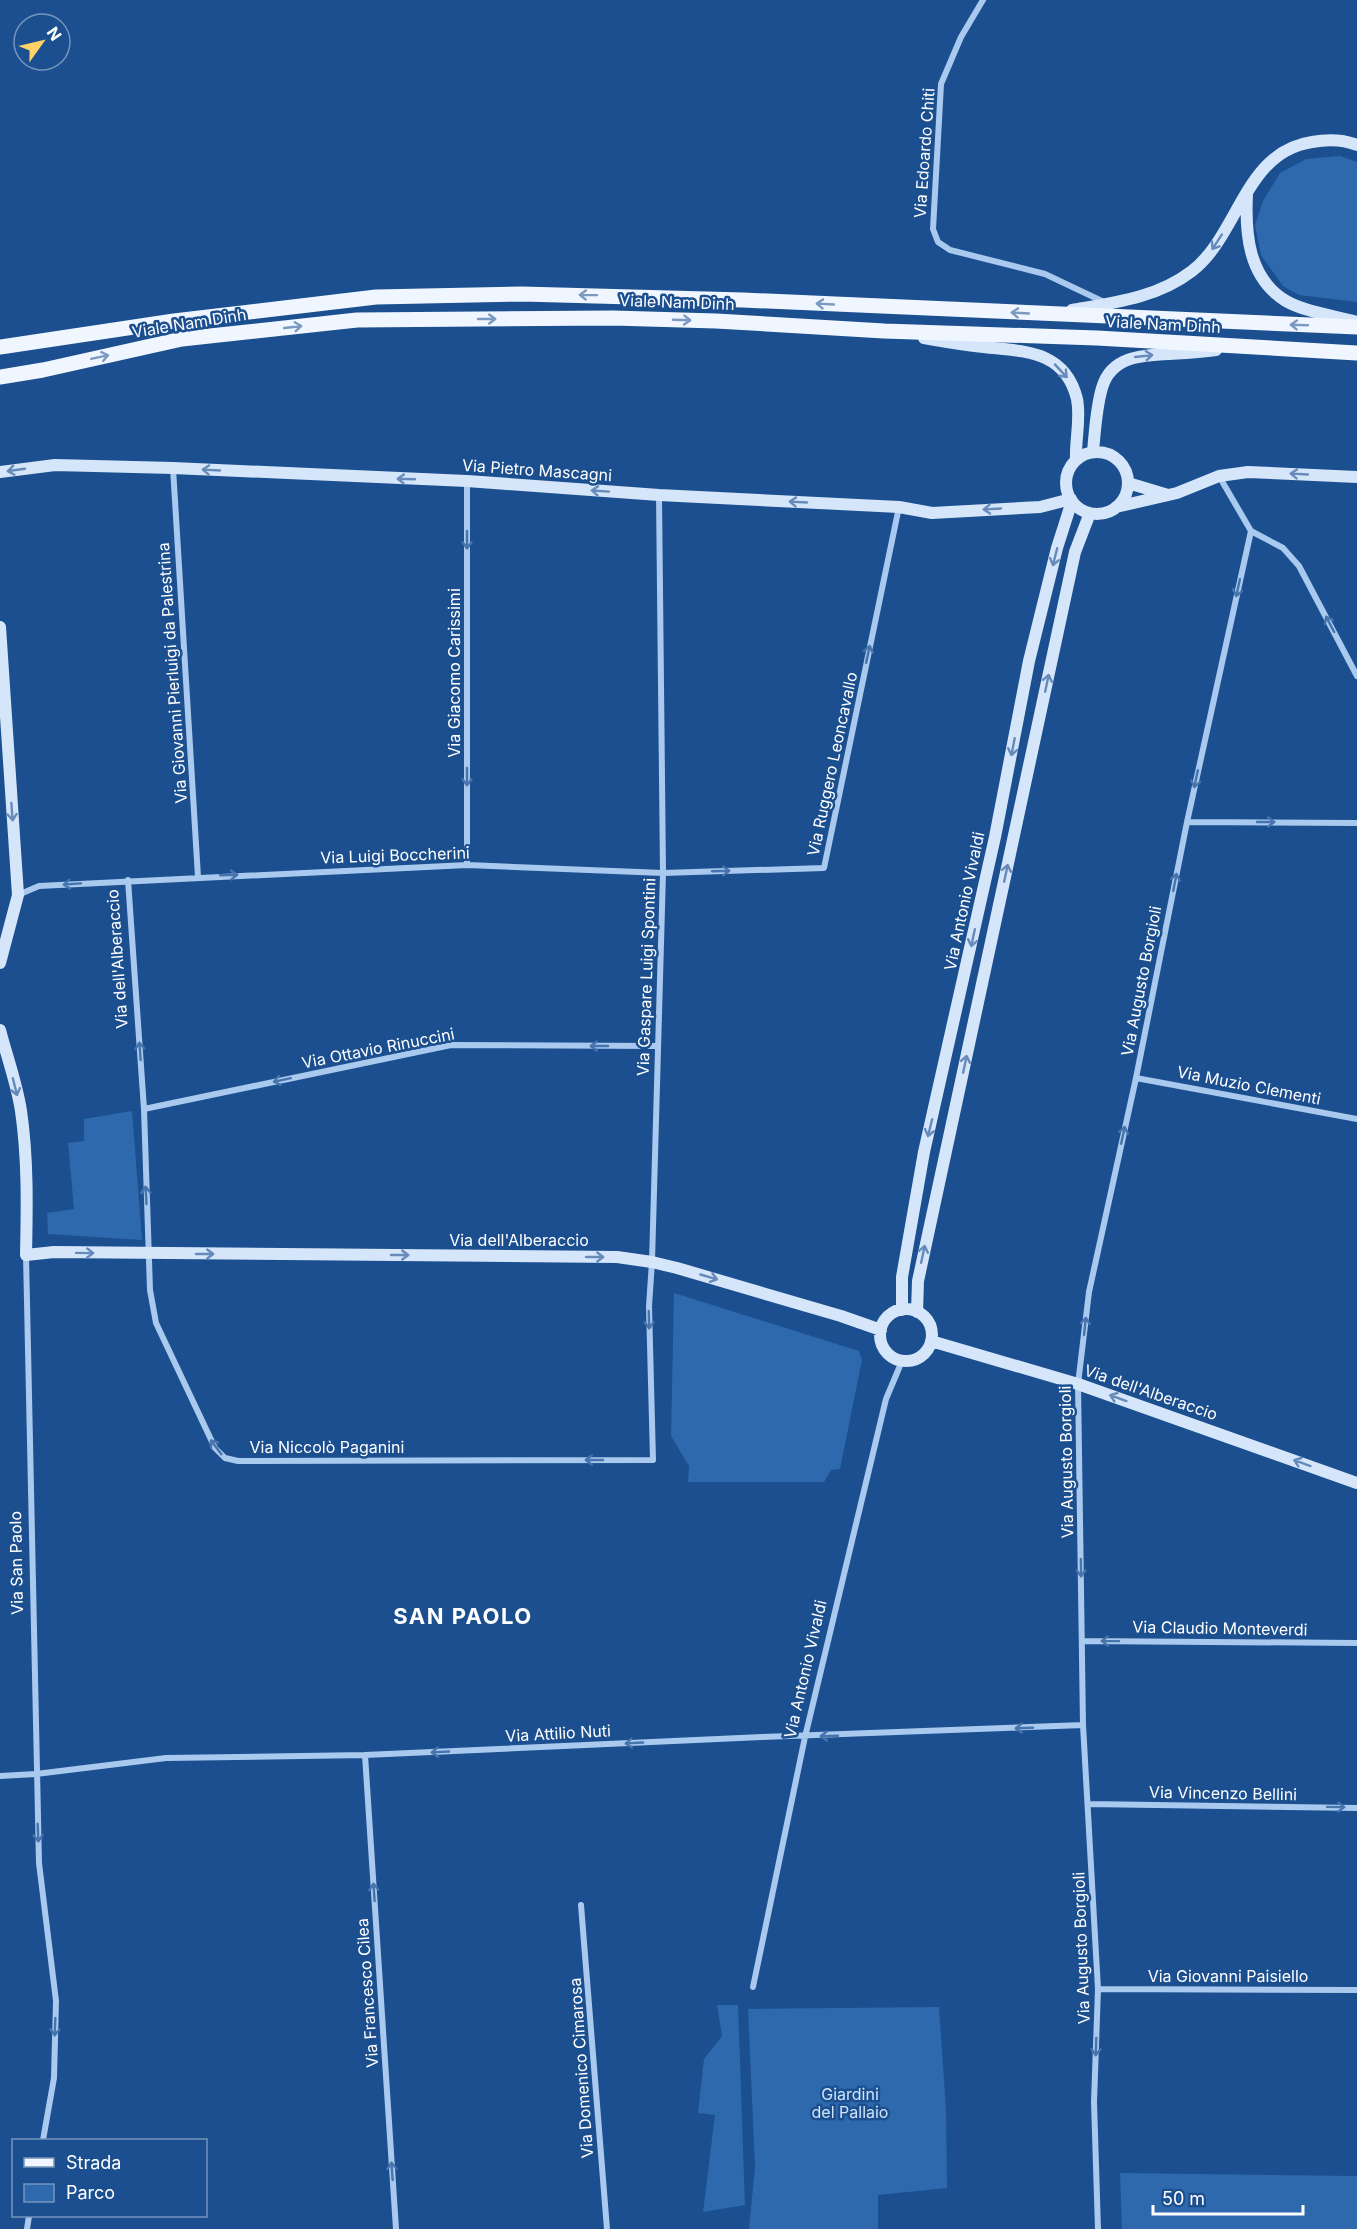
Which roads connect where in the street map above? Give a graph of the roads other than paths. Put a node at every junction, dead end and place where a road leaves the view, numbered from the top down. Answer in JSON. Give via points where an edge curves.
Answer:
{"nodes":[{"id":1,"x":983,"y":0,"type":"edge"},
{"id":2,"x":1357,"y":145,"type":"edge"},
{"id":3,"x":1247,"y":192,"type":"junction"},
{"id":4,"x":1108,"y":304,"type":"junction"},
{"id":5,"x":1047,"y":315,"type":"junction"},
{"id":6,"x":1357,"y":321,"type":"edge"},
{"id":7,"x":1357,"y":327,"type":"edge"},
{"id":8,"x":884,"y":331,"type":"junction"},
{"id":9,"x":0,"y":338,"type":"edge"},
{"id":10,"x":31,"y":342,"type":"junction"},
{"id":11,"x":0,"y":347,"type":"edge"},
{"id":12,"x":1254,"y":347,"type":"junction"},
{"id":13,"x":1357,"y":353,"type":"edge"},
{"id":14,"x":43,"y":370,"type":"junction"},
{"id":15,"x":0,"y":377,"type":"edge"},
{"id":16,"x":0,"y":385,"type":"edge"},
{"id":17,"x":1093,"y":452,"type":"junction"},
{"id":18,"x":1076,"y":460,"type":"junction"},
{"id":19,"x":173,"y":468,"type":"junction"},
{"id":20,"x":0,"y":472,"type":"edge"},
{"id":21,"x":1218,"y":476,"type":"junction"},
{"id":22,"x":1357,"y":477,"type":"edge"},
{"id":23,"x":467,"y":481,"type":"junction"},
{"id":24,"x":1128,"y":483,"type":"junction"},
{"id":25,"x":659,"y":495,"type":"junction"},
{"id":26,"x":1169,"y":495,"type":"junction"},
{"id":27,"x":1072,"y":500,"type":"junction"},
{"id":28,"x":898,"y":507,"type":"junction"},
{"id":29,"x":1116,"y":507,"type":"junction"},
{"id":30,"x":1090,"y":513,"type":"junction"},
{"id":31,"x":1251,"y":531,"type":"junction"},
{"id":32,"x":0,"y":627,"type":"edge"},
{"id":33,"x":1357,"y":676,"type":"edge"},
{"id":34,"x":1187,"y":822,"type":"junction"},
{"id":35,"x":1357,"y":823,"type":"edge"},
{"id":36,"x":467,"y":865,"type":"junction"},
{"id":37,"x":663,"y":873,"type":"junction"},
{"id":38,"x":198,"y":876,"type":"junction"},
{"id":39,"x":128,"y":880,"type":"junction"},
{"id":40,"x":18,"y":895,"type":"junction"},
{"id":41,"x":0,"y":963,"type":"edge"},
{"id":42,"x":0,"y":1030,"type":"edge"},
{"id":43,"x":658,"y":1046,"type":"junction"},
{"id":44,"x":1136,"y":1078,"type":"junction"},
{"id":45,"x":144,"y":1110,"type":"junction"},
{"id":46,"x":1357,"y":1119,"type":"edge"},
{"id":47,"x":147,"y":1254,"type":"junction"},
{"id":48,"x":26,"y":1255,"type":"junction"},
{"id":49,"x":652,"y":1262,"type":"junction"},
{"id":50,"x":902,"y":1310,"type":"junction"},
{"id":51,"x":917,"y":1312,"type":"junction"},
{"id":52,"x":881,"y":1330,"type":"junction"},
{"id":53,"x":931,"y":1341,"type":"junction"},
{"id":54,"x":902,"y":1361,"type":"junction"},
{"id":55,"x":1078,"y":1384,"type":"junction"},
{"id":56,"x":653,"y":1460,"type":"joint"},
{"id":57,"x":1357,"y":1483,"type":"edge"},
{"id":58,"x":1083,"y":1641,"type":"junction"},
{"id":59,"x":1357,"y":1643,"type":"edge"},
{"id":60,"x":1083,"y":1725,"type":"junction"},
{"id":61,"x":805,"y":1737,"type":"junction"},
{"id":62,"x":365,"y":1755,"type":"junction"},
{"id":63,"x":36,"y":1774,"type":"junction"},
{"id":64,"x":0,"y":1776,"type":"edge"},
{"id":65,"x":1088,"y":1804,"type":"junction"},
{"id":66,"x":1357,"y":1808,"type":"edge"},
{"id":67,"x":582,"y":1905,"type":"dead end"},
{"id":68,"x":753,"y":1988,"type":"dead end"},
{"id":69,"x":1098,"y":1989,"type":"junction"},
{"id":70,"x":1357,"y":1990,"type":"edge"},
{"id":71,"x":43,"y":2139,"type":"edge"},
{"id":72,"x":396,"y":2229,"type":"edge"},
{"id":73,"x":607,"y":2229,"type":"edge"},
{"id":74,"x":1098,"y":2229,"type":"edge"}],
"edges":[{"from":1,"to":4,"type":"street","name":"Via Edoardo Chiti","via":[[961,37],[941,84],[933,229],[938,242],[950,250],[1045,274]]},
{"from":2,"to":3,"type":"street","via":[[1329,139],[1292,147],[1266,166]]},
{"from":3,"to":4,"type":"street","one_way":true,"via":[[1219,240],[1194,270],[1160,290]]},
{"from":3,"to":6,"type":"street","via":[[1245,223],[1249,247],[1266,282],[1286,301]]},
{"from":4,"to":5,"type":"street"},
{"from":7,"to":5,"type":"main road","name":"Viale Nam Dinh","one_way":true},
{"from":5,"to":10,"type":"main road","name":"Viale Nam Dinh","one_way":true,"via":[[610,296],[376,297]]},
{"from":8,"to":12,"type":"main road","name":"Viale Nam Dinh"},
{"from":14,"to":8,"type":"main road","name":"Viale Nam Dinh","one_way":true,"via":[[182,339],[357,320],[613,318]]},
{"from":8,"to":18,"type":"street","one_way":true,"via":[[1030,352],[1051,361],[1067,377],[1077,401]]},
{"from":9,"to":10,"type":"main road"},
{"from":10,"to":11,"type":"main road","name":"Viale Nam Dinh"},
{"from":12,"to":13,"type":"main road","name":"Viale Nam Dinh"},
{"from":17,"to":12,"type":"street","one_way":true,"via":[[1102,386],[1119,364],[1145,355]]},
{"from":14,"to":15,"type":"main road","name":"Viale Nam Dinh"},
{"from":14,"to":16,"type":"main road"},
{"from":17,"to":18,"type":"street"},
{"from":17,"to":24,"type":"street","via":[[1113,456],[1126,473]]},
{"from":18,"to":27,"type":"street","via":[[1067,478]]},
{"from":19,"to":20,"type":"street","name":"Via Pietro Mascagni","one_way":true,"via":[[55,465]]},
{"from":23,"to":19,"type":"street","name":"Via Pietro Mascagni","one_way":true},
{"from":19,"to":38,"type":"street","name":"Via Giovanni Pierluigi da Palestrina"},
{"from":22,"to":21,"type":"street","one_way":true,"via":[[1248,472]]},
{"from":21,"to":26,"type":"street"},
{"from":21,"to":31,"type":"street"},
{"from":25,"to":23,"type":"street","name":"Via Pietro Mascagni","one_way":true},
{"from":23,"to":36,"type":"street","name":"Via Giacomo Carissimi","one_way":true},
{"from":24,"to":26,"type":"street"},
{"from":24,"to":29,"type":"street"},
{"from":28,"to":25,"type":"street","name":"Via Pietro Mascagni","one_way":true},
{"from":25,"to":37,"type":"street","name":"Via Gaspare Luigi Spontini"},
{"from":26,"to":29,"type":"street"},
{"from":27,"to":28,"type":"street","name":"Via Pietro Mascagni","one_way":true,"via":[[1040,507],[933,513]]},
{"from":27,"to":30,"type":"street"},
{"from":27,"to":50,"type":"street","name":"Via Antonio Vivaldi","one_way":true,"via":[[1029,661],[996,837],[924,1152],[902,1277]]},
{"from":37,"to":28,"type":"street","name":"Via Ruggero Leoncavallo","one_way":true,"via":[[824,868]]},
{"from":29,"to":30,"type":"street"},
{"from":51,"to":30,"type":"street","one_way":true,"via":[[918,1281],[1075,552]]},
{"from":33,"to":31,"type":"street","one_way":true,"via":[[1299,566],[1283,548]]},
{"from":31,"to":34,"type":"street","name":"Via Augusto Borgioli","one_way":true},
{"from":32,"to":40,"type":"street","one_way":true},
{"from":34,"to":35,"type":"street","one_way":true},
{"from":44,"to":34,"type":"street","name":"Via Augusto Borgioli","one_way":true},
{"from":36,"to":37,"type":"street","name":"Via Luigi Boccherini"},
{"from":38,"to":36,"type":"street","name":"Via Luigi Boccherini","one_way":true},
{"from":37,"to":43,"type":"street","name":"Via Gaspare Luigi Spontini"},
{"from":38,"to":39,"type":"street","name":"Via Luigi Boccherini"},
{"from":39,"to":40,"type":"street","name":"Via dell'Alberaccio","one_way":true,"via":[[39,886]]},
{"from":45,"to":39,"type":"street","name":"Via dell'Alberaccio","one_way":true},
{"from":40,"to":41,"type":"street"},
{"from":42,"to":48,"type":"street","name":"Via San Paolo","one_way":true,"via":[[17,1092],[24,1139]]},
{"from":43,"to":45,"type":"street","name":"Via Ottavio Rinuccini","one_way":true,"via":[[451,1045]]},
{"from":43,"to":49,"type":"street","name":"Via Gaspare Luigi Spontini"},
{"from":44,"to":46,"type":"street","name":"Via Muzio Clementi"},
{"from":55,"to":44,"type":"street","name":"Via Augusto Borgioli","one_way":true,"via":[[1089,1292]]},
{"from":47,"to":45,"type":"street","name":"Via dell'Alberaccio","one_way":true},
{"from":48,"to":47,"type":"street","name":"Via dell'Alberaccio","one_way":true},
{"from":47,"to":49,"type":"street","name":"Via dell'Alberaccio","one_way":true,"via":[[617,1257]]},
{"from":56,"to":47,"type":"street","name":"Via Niccolò Paganini","one_way":true,"via":[[225,1458],[208,1436],[156,1323]]},
{"from":48,"to":63,"type":"street","name":"Via San Paolo"},
{"from":49,"to":52,"type":"street","name":"Via dell'Alberaccio","one_way":true},
{"from":49,"to":56,"type":"street","name":"Via Gaspare Luigi Spontini","one_way":true,"via":[[649,1306]]},
{"from":50,"to":51,"type":"street"},
{"from":50,"to":52,"type":"street","via":[[887,1317]]},
{"from":51,"to":53,"type":"street","via":[[930,1326]]},
{"from":52,"to":54,"type":"street","via":[[886,1352]]},
{"from":53,"to":54,"type":"street","via":[[919,1358]]},
{"from":53,"to":55,"type":"street","name":"Via dell'Alberaccio"},
{"from":54,"to":61,"type":"street","name":"Via Antonio Vivaldi","via":[[886,1399]]},
{"from":57,"to":55,"type":"street","name":"Via dell'Alberaccio","one_way":true},
{"from":55,"to":58,"type":"street","name":"Via Augusto Borgioli","one_way":true},
{"from":59,"to":58,"type":"street","name":"Via Claudio Monteverdi","one_way":true},
{"from":58,"to":60,"type":"street","name":"Via Augusto Borgioli"},
{"from":60,"to":61,"type":"street","name":"Via Attilio Nuti","one_way":true},
{"from":60,"to":65,"type":"street","name":"Via Augusto Borgioli"},
{"from":61,"to":62,"type":"street","name":"Via Attilio Nuti","one_way":true},
{"from":61,"to":68,"type":"street","name":"Via Antonio Vivaldi"},
{"from":62,"to":63,"type":"street","name":"Via Attilio Nuti","via":[[166,1758]]},
{"from":72,"to":62,"type":"street","name":"Via Francesco Cilea","one_way":true},
{"from":63,"to":64,"type":"street"},
{"from":63,"to":71,"type":"street","name":"Via San Paolo","one_way":true,"via":[[39,1863],[56,2001],[54,2078]]},
{"from":65,"to":66,"type":"street","name":"Via Vincenzo Bellini","one_way":true},
{"from":65,"to":69,"type":"street","name":"Via Augusto Borgioli"},
{"from":67,"to":73,"type":"street","name":"Via Domenico Cimarosa"},
{"from":69,"to":70,"type":"street","name":"Via Giovanni Paisiello"},
{"from":69,"to":74,"type":"street","name":"Via Augusto Borgioli","one_way":true,"via":[[1094,2102]]}]}
